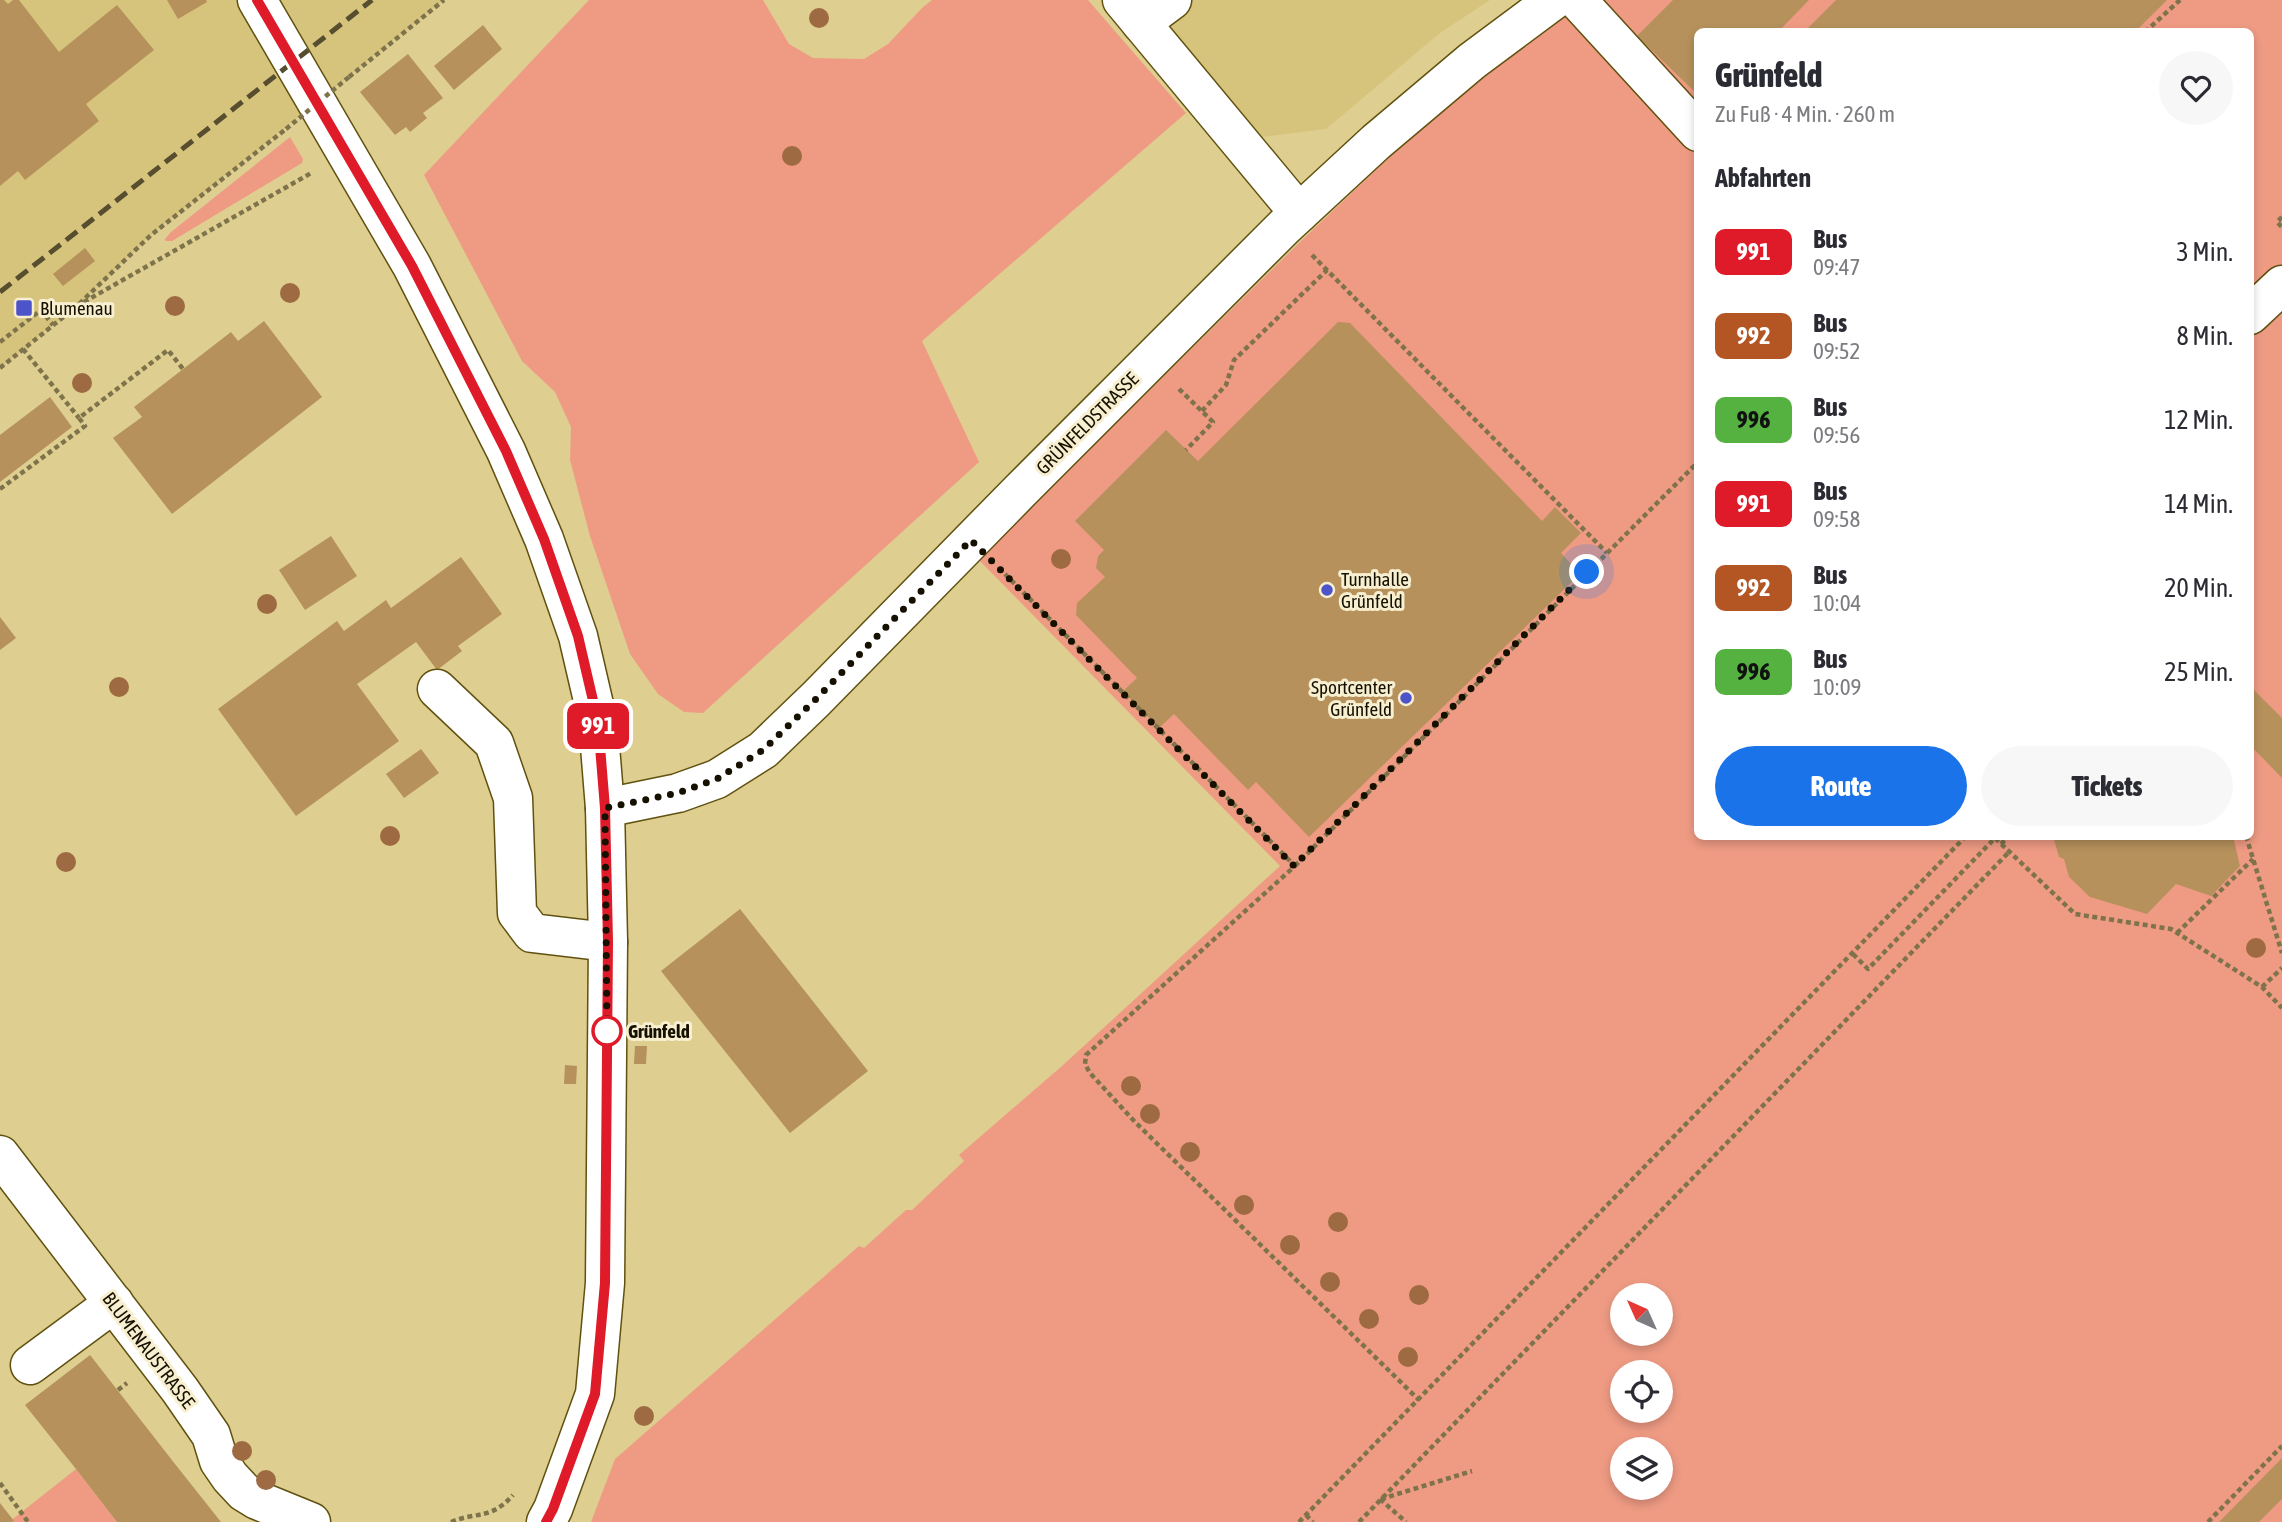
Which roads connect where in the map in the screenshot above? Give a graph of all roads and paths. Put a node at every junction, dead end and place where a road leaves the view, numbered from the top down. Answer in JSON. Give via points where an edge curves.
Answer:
{"nodes":[{"id":1,"x":257,"y":0,"type":"edge"},
{"id":2,"x":444,"y":0,"type":"edge"},
{"id":3,"x":1172,"y":0,"type":"edge"},
{"id":4,"x":1554,"y":0,"type":"edge"},
{"id":5,"x":1577,"y":0,"type":"edge"},
{"id":6,"x":2180,"y":0,"type":"edge"},
{"id":7,"x":1132,"y":12,"type":"edge"},
{"id":8,"x":2149,"y":28,"type":"edge"},
{"id":9,"x":1694,"y":128,"type":"edge"},
{"id":10,"x":318,"y":169,"type":"dead end"},
{"id":11,"x":2282,"y":217,"type":"edge"},
{"id":12,"x":1292,"y":220,"type":"junction"},
{"id":13,"x":2282,"y":227,"type":"edge"},
{"id":14,"x":1327,"y":270,"type":"junction"},
{"id":15,"x":2282,"y":285,"type":"edge"},
{"id":16,"x":77,"y":306,"type":"junction"},
{"id":17,"x":2254,"y":312,"type":"edge"},
{"id":18,"x":53,"y":325,"type":"junction"},
{"id":19,"x":0,"y":342,"type":"edge"},
{"id":20,"x":23,"y":349,"type":"junction"},
{"id":21,"x":0,"y":368,"type":"edge"},
{"id":22,"x":183,"y":369,"type":"dead end"},
{"id":23,"x":1180,"y":390,"type":"dead end"},
{"id":24,"x":1202,"y":411,"type":"junction"},
{"id":25,"x":79,"y":418,"type":"junction"},
{"id":26,"x":1186,"y":450,"type":"dead end"},
{"id":27,"x":1694,"y":466,"type":"edge"},
{"id":28,"x":0,"y":489,"type":"edge"},
{"id":29,"x":971,"y":540,"type":"junction"},
{"id":30,"x":1607,"y":553,"type":"junction"},
{"id":31,"x":437,"y":689,"type":"dead end"},
{"id":32,"x":605,"y":808,"type":"junction"},
{"id":33,"x":1962,"y":840,"type":"edge"},
{"id":34,"x":1993,"y":840,"type":"edge"},
{"id":35,"x":1997,"y":840,"type":"edge"},
{"id":36,"x":2005,"y":840,"type":"edge"},
{"id":37,"x":2247,"y":840,"type":"edge"},
{"id":38,"x":2001,"y":844,"type":"junction"},
{"id":39,"x":2010,"y":852,"type":"junction"},
{"id":40,"x":2253,"y":859,"type":"junction"},
{"id":41,"x":1294,"y":866,"type":"junction"},
{"id":42,"x":2177,"y":933,"type":"junction"},
{"id":43,"x":608,"y":942,"type":"junction"},
{"id":44,"x":2282,"y":953,"type":"edge"},
{"id":45,"x":1853,"y":954,"type":"junction"},
{"id":46,"x":2282,"y":968,"type":"edge"},
{"id":47,"x":2262,"y":987,"type":"junction"},
{"id":48,"x":2282,"y":1008,"type":"edge"},
{"id":49,"x":0,"y":1154,"type":"edge"},
{"id":50,"x":114,"y":1303,"type":"junction"},
{"id":51,"x":30,"y":1365,"type":"dead end"},
{"id":52,"x":1419,"y":1400,"type":"junction"},
{"id":53,"x":2282,"y":1446,"type":"edge"},
{"id":54,"x":1472,"y":1471,"type":"dead end"},
{"id":55,"x":0,"y":1483,"type":"edge"},
{"id":56,"x":521,"y":1485,"type":"dead end"},
{"id":57,"x":1380,"y":1499,"type":"junction"},
{"id":58,"x":1306,"y":1515,"type":"junction"},
{"id":59,"x":29,"y":1522,"type":"edge"},
{"id":60,"x":311,"y":1522,"type":"edge"},
{"id":61,"x":451,"y":1522,"type":"edge"},
{"id":62,"x":546,"y":1522,"type":"edge"},
{"id":63,"x":1299,"y":1522,"type":"edge"},
{"id":64,"x":1313,"y":1522,"type":"edge"},
{"id":65,"x":1359,"y":1522,"type":"edge"},
{"id":66,"x":1406,"y":1522,"type":"edge"},
{"id":67,"x":2208,"y":1522,"type":"edge"}],
"edges":[{"from":1,"to":32,"type":"street","via":[[412,266],[528,501],[578,636],[598,722]]},
{"from":2,"to":16,"type":"path","bridge":true,"via":[[151,235]]},
{"from":3,"to":7,"type":"street"},
{"from":4,"to":12,"type":"street","name":"GRÜNFELDSTRASSE","via":[[1472,61]]},
{"from":5,"to":9,"type":"street"},
{"from":6,"to":8,"type":"path"},
{"from":7,"to":12,"type":"street"},
{"from":10,"to":16,"type":"path"},
{"from":11,"to":13,"type":"path","via":[[2277,222]]},
{"from":12,"to":14,"type":"path"},
{"from":12,"to":29,"type":"street","name":"GRÜNFELDSTRASSE"},
{"from":14,"to":24,"type":"path","via":[[1234,360],[1226,385]]},
{"from":14,"to":30,"type":"path"},
{"from":15,"to":17,"type":"street"},
{"from":16,"to":18,"type":"path"},
{"from":18,"to":19,"type":"path","via":[[41,310]]},
{"from":18,"to":20,"type":"path"},
{"from":20,"to":21,"type":"path"},
{"from":20,"to":25,"type":"path"},
{"from":22,"to":25,"type":"path","via":[[168,350]]},
{"from":23,"to":24,"type":"path"},
{"from":24,"to":26,"type":"path","via":[[1213,422]]},
{"from":25,"to":28,"type":"path","via":[[85,426]]},
{"from":27,"to":30,"type":"path"},
{"from":29,"to":32,"type":"street","name":"GRÜNFELDSTRASSE","via":[[763,750],[717,779],[678,793]]},
{"from":29,"to":41,"type":"path"},
{"from":30,"to":41,"type":"path"},
{"from":31,"to":43,"type":"street","via":[[494,743],[513,798],[517,913],[532,933]]},
{"from":32,"to":43,"type":"street"},
{"from":33,"to":45,"type":"path"},
{"from":34,"to":45,"type":"path","via":[[1868,969]]},
{"from":35,"to":38,"type":"path"},
{"from":36,"to":38,"type":"path"},
{"from":37,"to":40,"type":"path"},
{"from":38,"to":39,"type":"path"},
{"from":39,"to":42,"type":"path","via":[[2075,914]]},
{"from":39,"to":57,"type":"path"},
{"from":40,"to":42,"type":"path"},
{"from":40,"to":44,"type":"path"},
{"from":41,"to":52,"type":"path","via":[[1086,1055],[1085,1064],[1135,1122]]},
{"from":42,"to":47,"type":"path"},
{"from":43,"to":62,"type":"street","via":[[605,1283],[595,1394]]},
{"from":45,"to":52,"type":"path"},
{"from":46,"to":47,"type":"path"},
{"from":47,"to":48,"type":"path"},
{"from":49,"to":50,"type":"street","name":"BLUMENAUSTRASSE"},
{"from":50,"to":51,"type":"street"},
{"from":50,"to":60,"type":"street","name":"BLUMENAUSTRASSE","via":[[211,1435],[230,1477],[257,1500]]},
{"from":52,"to":58,"type":"path"},
{"from":53,"to":67,"type":"path"},
{"from":54,"to":57,"type":"path"},
{"from":55,"to":59,"type":"path"},
{"from":56,"to":61,"type":"path","via":[[490,1514]]},
{"from":57,"to":65,"type":"path"},
{"from":57,"to":66,"type":"path"},
{"from":58,"to":63,"type":"path"},
{"from":58,"to":64,"type":"path"}]}
